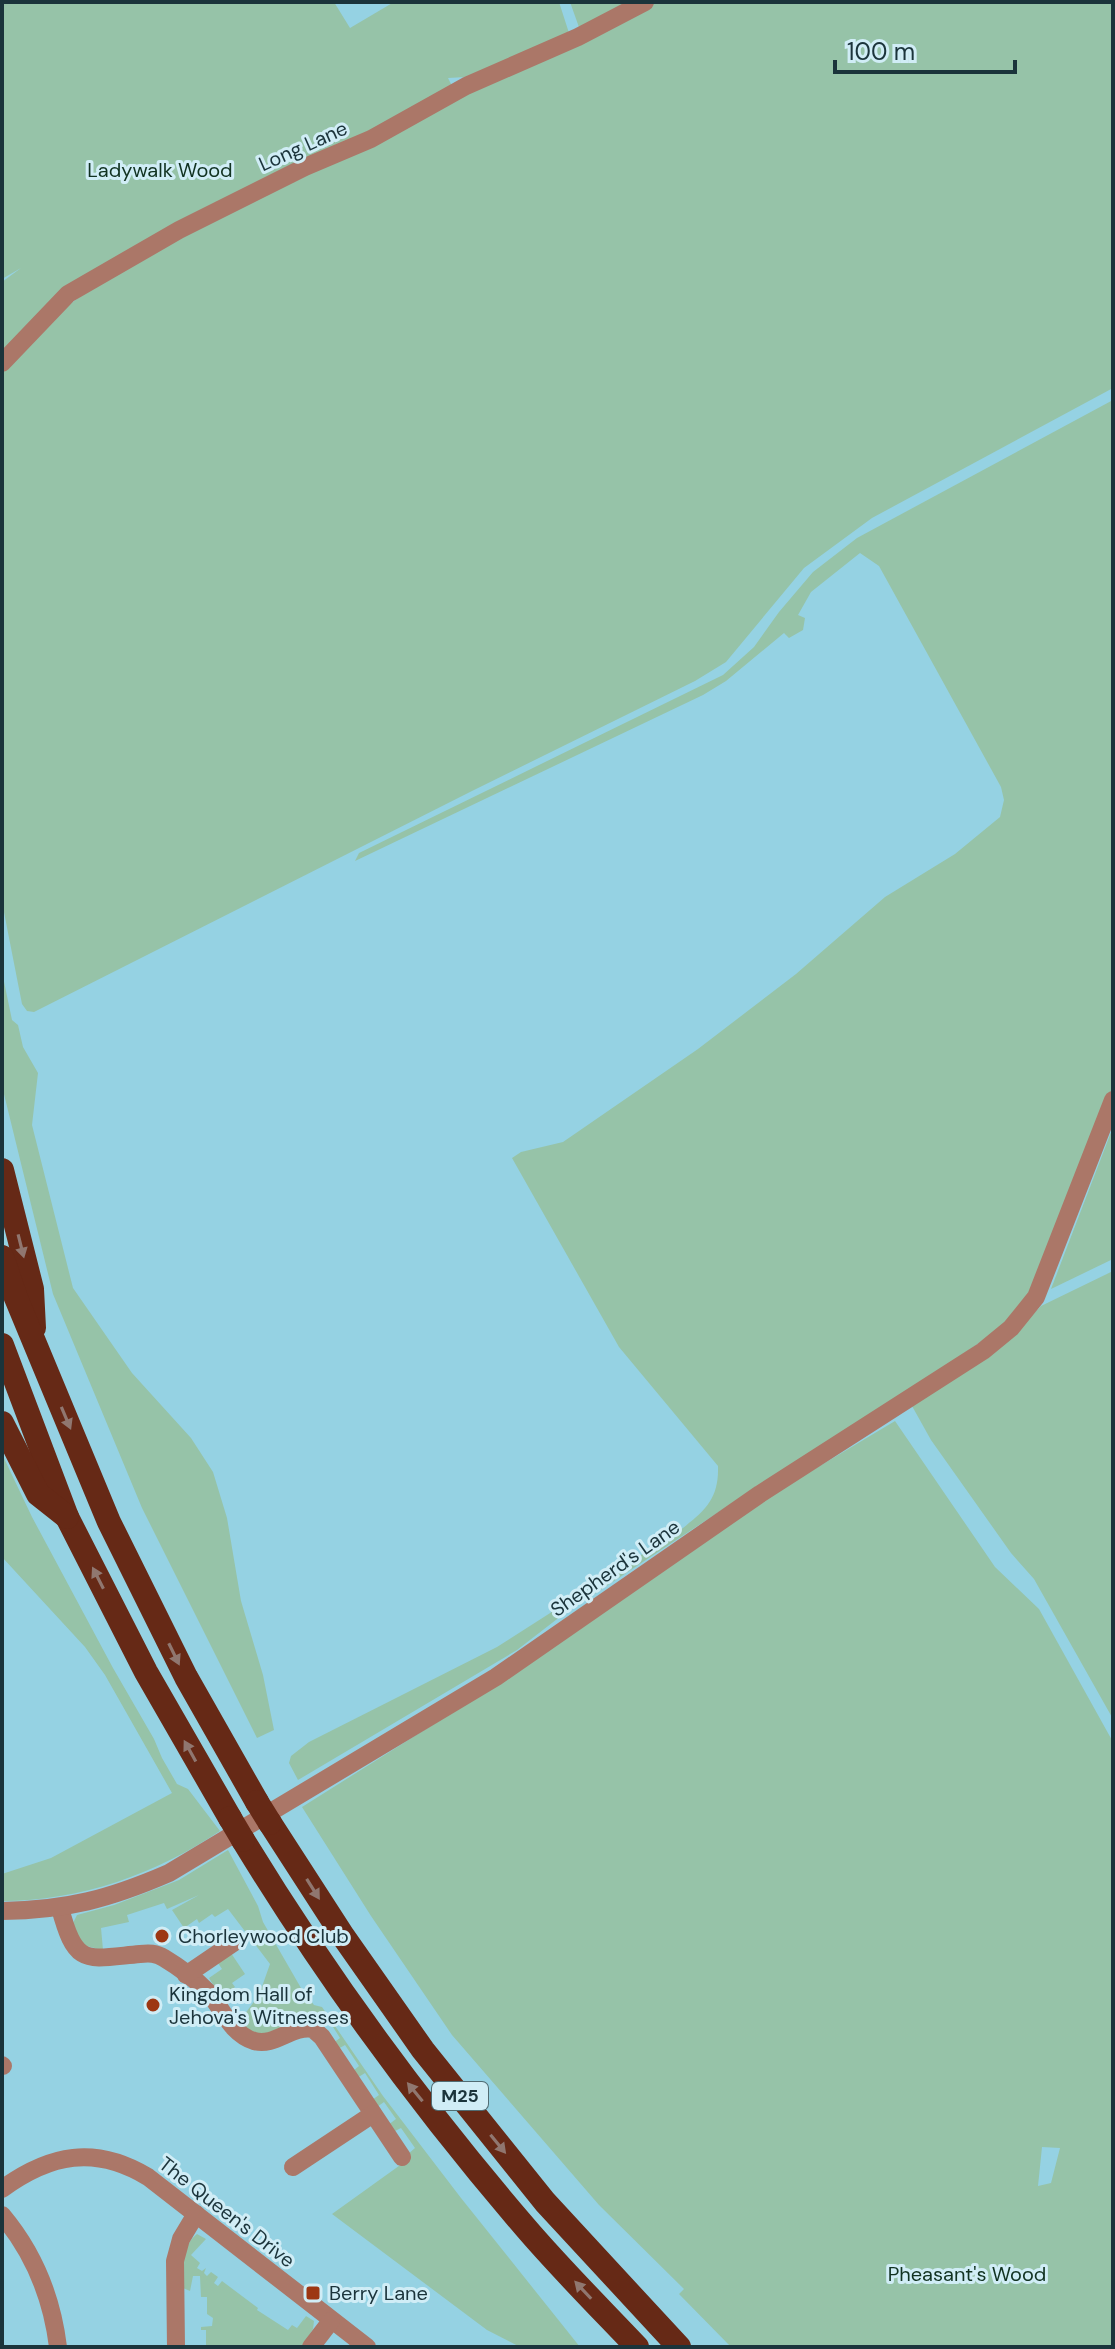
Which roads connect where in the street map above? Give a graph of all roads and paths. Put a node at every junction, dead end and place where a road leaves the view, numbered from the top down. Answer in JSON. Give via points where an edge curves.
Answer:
{"nodes":[{"id":1,"x":645,"y":2,"type":"edge"},
{"id":2,"x":2,"y":363,"type":"edge"},
{"id":3,"x":1113,"y":1100,"type":"edge"},
{"id":4,"x":2,"y":1170,"type":"edge"},
{"id":5,"x":2,"y":1257,"type":"edge"},
{"id":6,"x":2,"y":1345,"type":"edge"},
{"id":7,"x":35,"y":1346,"type":"junction"},
{"id":8,"x":2,"y":1423,"type":"edge"},
{"id":9,"x":67,"y":1517,"type":"junction"},
{"id":10,"x":60,"y":1908,"type":"junction"},
{"id":11,"x":2,"y":1911,"type":"edge"},
{"id":12,"x":236,"y":1941,"type":"dead end"},
{"id":13,"x":186,"y":1975,"type":"junction"},
{"id":14,"x":373,"y":2114,"type":"junction"},
{"id":15,"x":402,"y":2157,"type":"dead end"},
{"id":16,"x":293,"y":2167,"type":"dead end"},
{"id":17,"x":2,"y":2189,"type":"edge"},
{"id":18,"x":196,"y":2214,"type":"junction"},
{"id":19,"x":2,"y":2215,"type":"edge"},
{"id":20,"x":331,"y":2321,"type":"junction"},
{"id":21,"x":58,"y":2347,"type":"edge"},
{"id":22,"x":176,"y":2347,"type":"edge"},
{"id":23,"x":311,"y":2347,"type":"edge"},
{"id":24,"x":367,"y":2347,"type":"edge"},
{"id":25,"x":637,"y":2347,"type":"edge"},
{"id":26,"x":679,"y":2347,"type":"edge"}],
"edges":[{"from":1,"to":2,"type":"street","name":"Long Lane","via":[[179,230],[68,294]]},
{"from":3,"to":10,"type":"street","name":"Shepherd's Lane","via":[[1036,1297],[1023,1316],[983,1351],[760,1494],[496,1677],[169,1873],[128,1891]]},
{"from":4,"to":7,"type":"highway","number":"M25","one_way":true,"via":[[32,1289]]},
{"from":5,"to":7,"type":"highway","number":"M25"},
{"from":6,"to":9,"type":"highway","number":"M25"},
{"from":7,"to":26,"type":"highway","number":"M25","one_way":true,"bridge":true,"via":[[109,1522],[186,1677],[270,1823],[423,2050],[545,2202]]},
{"from":8,"to":9,"type":"highway","number":"M25","via":[[38,1494]]},
{"from":25,"to":9,"type":"highway","number":"M25","one_way":true,"bridge":true,"via":[[525,2228],[394,2066],[317,1957],[146,1672]]},
{"from":10,"to":11,"type":"street","name":"Shepherd's Lane"},
{"from":10,"to":13,"type":"street","via":[[73,1947],[85,1956],[157,1954]]},
{"from":12,"to":13,"type":"street"},
{"from":13,"to":14,"type":"street","via":[[210,1994],[238,2032],[255,2041],[303,2027],[316,2031]]},
{"from":14,"to":15,"type":"street"},
{"from":14,"to":16,"type":"street"},
{"from":17,"to":18,"type":"street","name":"The Queen's Drive","via":[[61,2158],[107,2159],[148,2177]]},
{"from":18,"to":20,"type":"street","name":"The Queen's Drive"},
{"from":18,"to":22,"type":"street","via":[[175,2261]]},
{"from":19,"to":21,"type":"street","via":[[37,2269]]},
{"from":20,"to":23,"type":"street"},
{"from":20,"to":24,"type":"street","name":"The Queen's Drive"}]}
